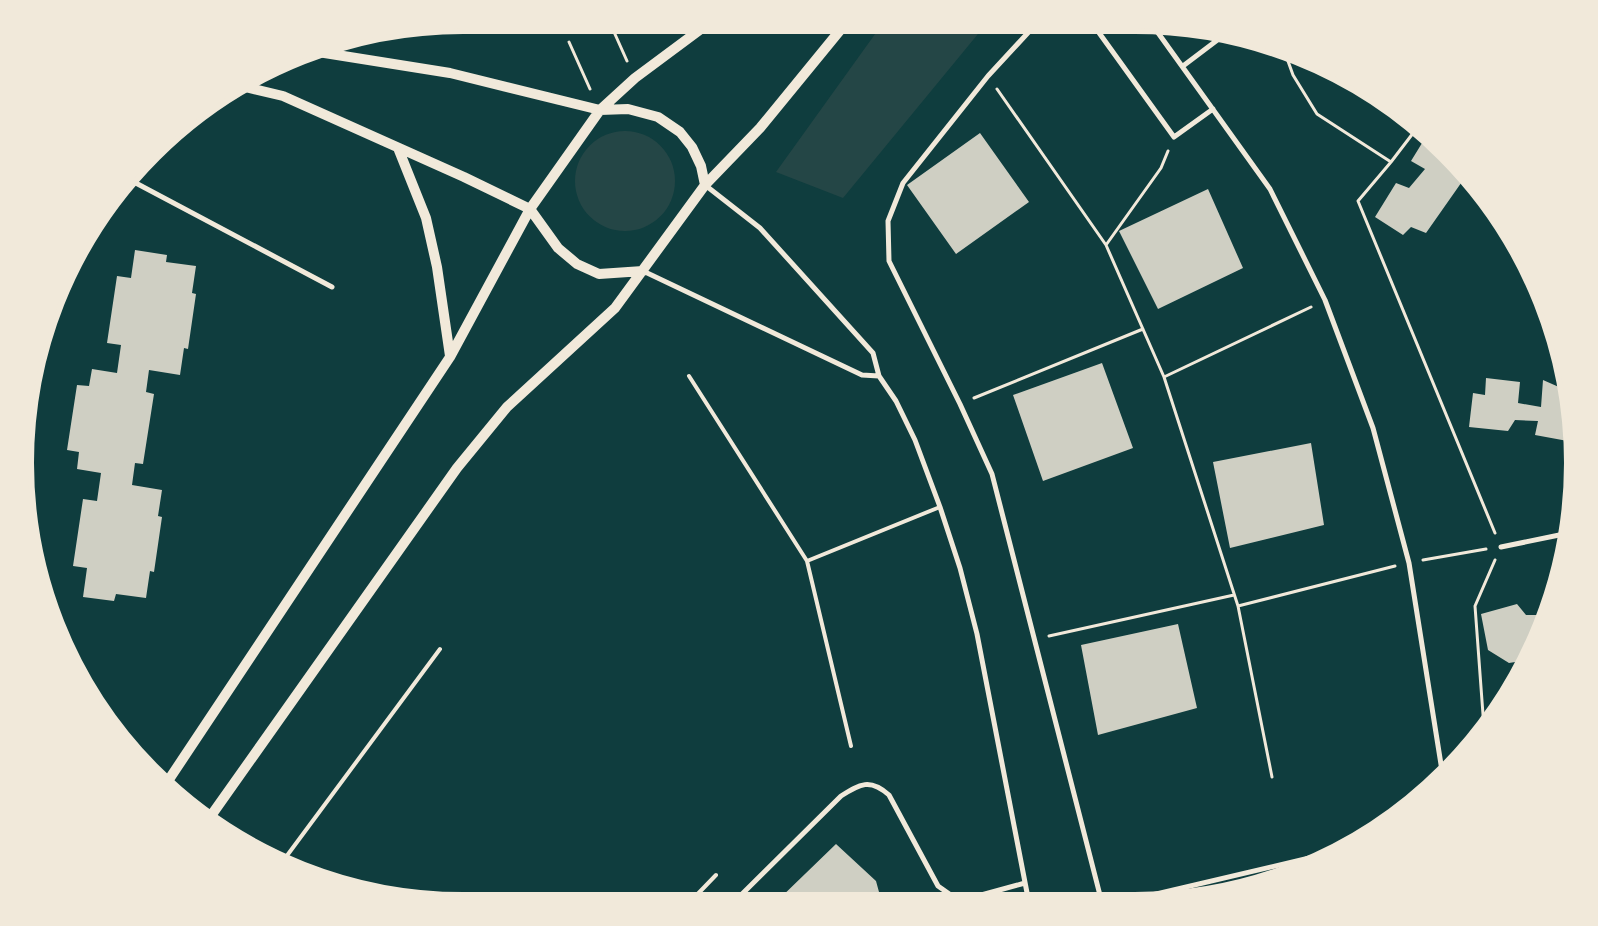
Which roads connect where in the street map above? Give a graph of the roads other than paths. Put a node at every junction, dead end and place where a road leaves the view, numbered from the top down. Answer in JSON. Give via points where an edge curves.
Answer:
{"nodes":[{"id":1,"x":699,"y":31,"type":"edge"},
{"id":2,"x":839,"y":31,"type":"edge"},
{"id":3,"x":1030,"y":31,"type":"edge"},
{"id":4,"x":1098,"y":31,"type":"edge"},
{"id":5,"x":1158,"y":32,"type":"edge"},
{"id":6,"x":1218,"y":40,"type":"edge"},
{"id":7,"x":326,"y":53,"type":"edge"},
{"id":8,"x":1183,"y":66,"type":"junction"},
{"id":9,"x":249,"y":88,"type":"edge"},
{"id":10,"x":1213,"y":109,"type":"junction"},
{"id":11,"x":600,"y":110,"type":"junction"},
{"id":12,"x":398,"y":148,"type":"junction"},
{"id":13,"x":134,"y":182,"type":"edge"},
{"id":14,"x":705,"y":185,"type":"junction"},
{"id":15,"x":530,"y":209,"type":"junction"},
{"id":16,"x":643,"y":272,"type":"junction"},
{"id":17,"x":332,"y":287,"type":"dead end"},
{"id":18,"x":450,"y":356,"type":"junction"},
{"id":19,"x":688,"y":376,"type":"dead end"},
{"id":20,"x":879,"y":376,"type":"junction"},
{"id":21,"x":940,"y":507,"type":"junction"},
{"id":22,"x":1560,"y":535,"type":"edge"},
{"id":23,"x":1501,"y":547,"type":"road end"},
{"id":24,"x":807,"y":561,"type":"junction"},
{"id":25,"x":440,"y":649,"type":"dead end"},
{"id":26,"x":851,"y":746,"type":"dead end"},
{"id":27,"x":1441,"y":767,"type":"edge"},
{"id":28,"x":169,"y":779,"type":"edge"},
{"id":29,"x":212,"y":814,"type":"edge"},
{"id":30,"x":286,"y":857,"type":"edge"},
{"id":31,"x":1309,"y":858,"type":"edge"},
{"id":32,"x":716,"y":875,"type":"dead end"},
{"id":33,"x":1025,"y":883,"type":"junction"},
{"id":34,"x":1151,"y":894,"type":"edge"},
{"id":35,"x":696,"y":895,"type":"edge"},
{"id":36,"x":740,"y":895,"type":"edge"},
{"id":37,"x":949,"y":895,"type":"edge"},
{"id":38,"x":981,"y":895,"type":"edge"},
{"id":39,"x":1028,"y":895,"type":"edge"},
{"id":40,"x":1100,"y":895,"type":"edge"}],
"edges":[{"from":1,"to":11,"type":"main road","via":[[635,78]]},
{"from":2,"to":14,"type":"main road","via":[[760,128]]},
{"from":3,"to":40,"type":"street","via":[[988,76],[903,183],[888,221],[889,262],[992,474]]},
{"from":4,"to":10,"type":"street","via":[[1174,137]]},
{"from":5,"to":8,"type":"street"},
{"from":6,"to":8,"type":"street"},
{"from":7,"to":11,"type":"main road","via":[[450,73]]},
{"from":8,"to":10,"type":"street"},
{"from":9,"to":12,"type":"main road","via":[[283,96]]},
{"from":10,"to":27,"type":"street","via":[[1270,189],[1325,300],[1373,428],[1409,563]]},
{"from":11,"to":14,"type":"main road","via":[[628,109],[658,117],[680,132],[701,166]]},
{"from":11,"to":15,"type":"main road"},
{"from":12,"to":15,"type":"main road"},
{"from":12,"to":18,"type":"main road","via":[[426,218]]},
{"from":13,"to":17,"type":"street"},
{"from":14,"to":16,"type":"main road"},
{"from":14,"to":20,"type":"street","via":[[760,228],[873,353]]},
{"from":15,"to":16,"type":"main road","via":[[558,248],[577,264],[599,274]]},
{"from":15,"to":18,"type":"main road"},
{"from":16,"to":20,"type":"street","via":[[862,376]]},
{"from":16,"to":29,"type":"main road","via":[[615,308],[507,407],[458,468]]},
{"from":18,"to":28,"type":"main road"},
{"from":19,"to":24,"type":"lane"},
{"from":20,"to":21,"type":"street","via":[[896,401],[915,440]]},
{"from":21,"to":24,"type":"lane"},
{"from":21,"to":33,"type":"street","via":[[977,634]]},
{"from":22,"to":23,"type":"street"},
{"from":24,"to":26,"type":"lane"},
{"from":25,"to":30,"type":"lane"},
{"from":31,"to":34,"type":"street"},
{"from":32,"to":35,"type":"lane"},
{"from":33,"to":38,"type":"street"},
{"from":33,"to":39,"type":"street"},
{"from":36,"to":37,"type":"street","via":[[841,796],[867,783],[880,787],[889,795],[938,886]]}]}
